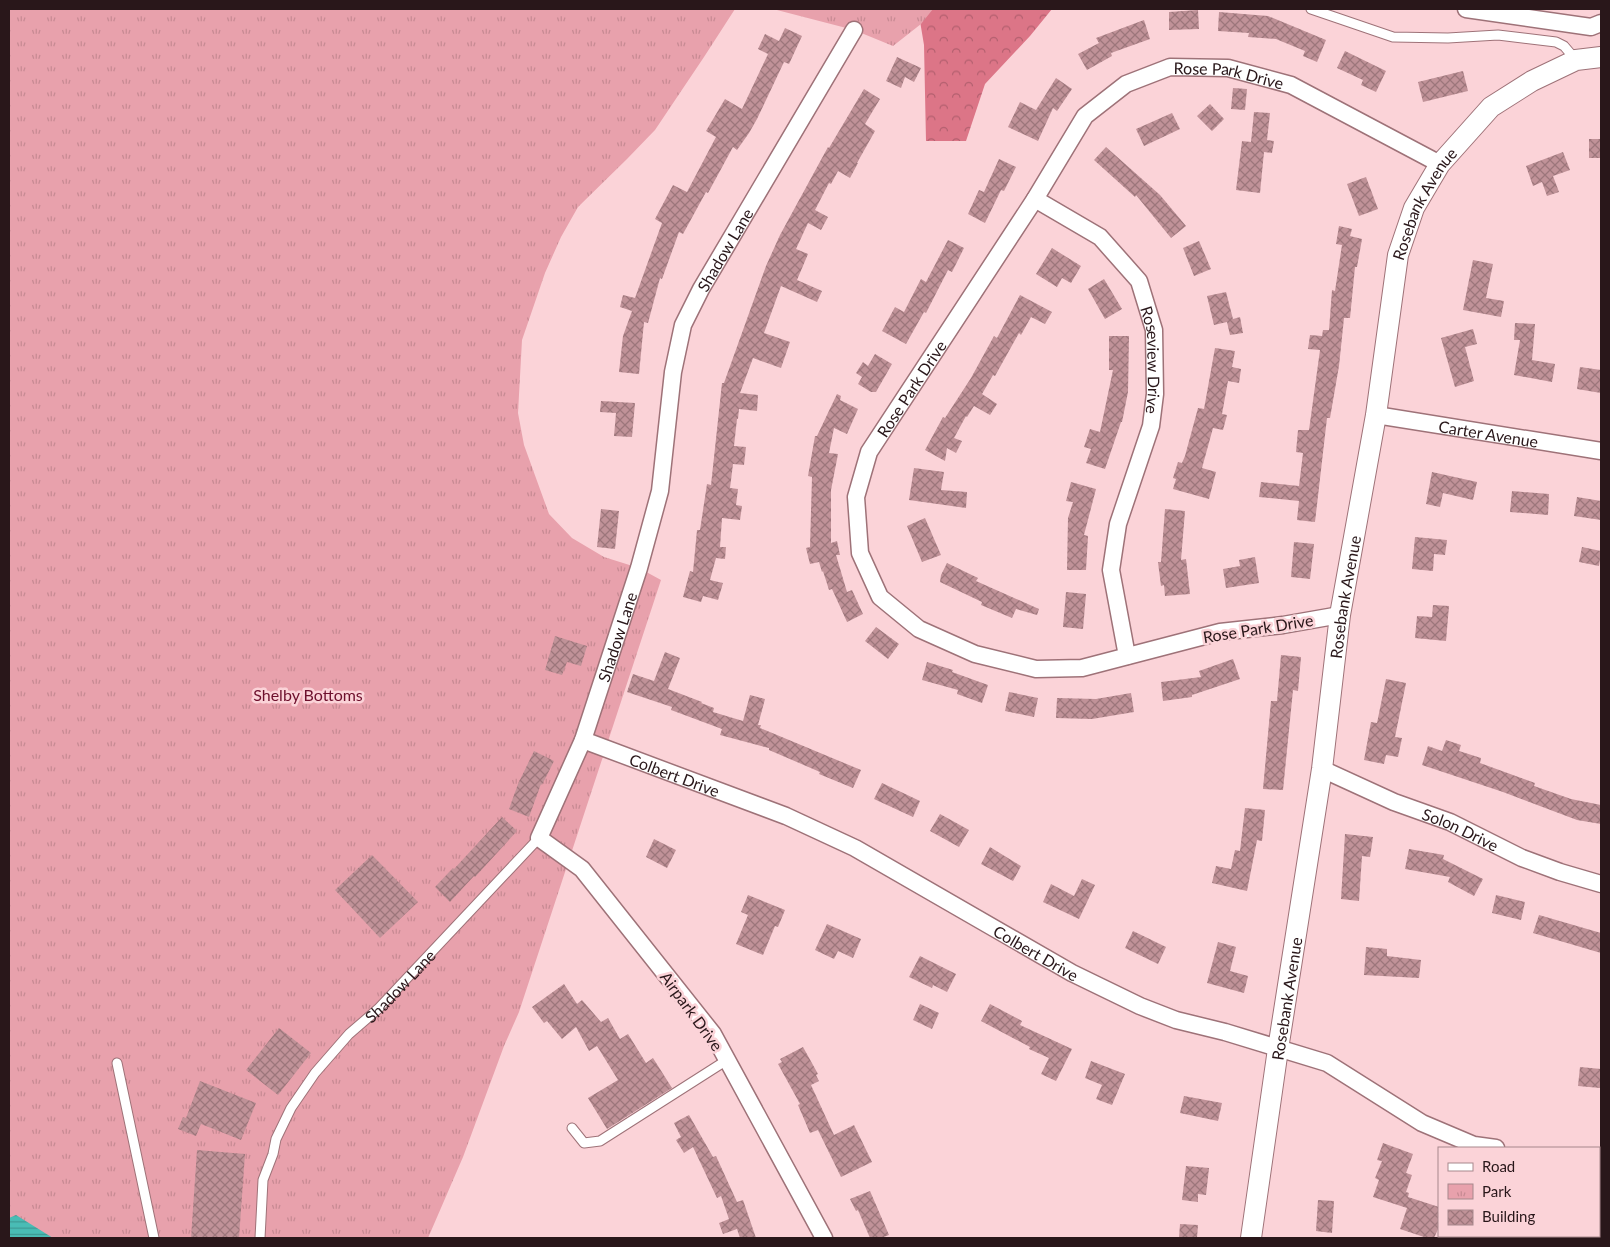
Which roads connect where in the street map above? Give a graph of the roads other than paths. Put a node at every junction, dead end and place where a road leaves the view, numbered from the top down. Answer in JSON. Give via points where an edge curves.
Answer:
{"nodes":[{"id":1,"x":1311,"y":9,"type":"edge"},
{"id":2,"x":1466,"y":9,"type":"edge"},
{"id":3,"x":1601,"y":23,"type":"edge"},
{"id":4,"x":854,"y":30,"type":"dead end"},
{"id":5,"x":1601,"y":57,"type":"edge"},
{"id":6,"x":1576,"y":60,"type":"junction"},
{"id":7,"x":1440,"y":164,"type":"junction"},
{"id":8,"x":1035,"y":200,"type":"junction"},
{"id":9,"x":1376,"y":415,"type":"junction"},
{"id":10,"x":1601,"y":451,"type":"edge"},
{"id":11,"x":1340,"y":615,"type":"junction"},
{"id":12,"x":1128,"y":656,"type":"junction"},
{"id":13,"x":584,"y":740,"type":"junction"},
{"id":14,"x":1322,"y":769,"type":"junction"},
{"id":15,"x":539,"y":838,"type":"junction"},
{"id":16,"x":1601,"y":884,"type":"edge"},
{"id":17,"x":1278,"y":1049,"type":"junction"},
{"id":18,"x":727,"y":1060,"type":"junction"},
{"id":19,"x":117,"y":1063,"type":"dead end"},
{"id":20,"x":572,"y":1128,"type":"dead end"},
{"id":21,"x":1489,"y":1147,"type":"edge"},
{"id":22,"x":154,"y":1238,"type":"edge"},
{"id":23,"x":260,"y":1238,"type":"edge"},
{"id":24,"x":824,"y":1238,"type":"edge"},
{"id":25,"x":1251,"y":1238,"type":"edge"}],
"edges":[{"from":1,"to":6,"type":"lane","via":[[1393,37],[1498,35],[1556,42]]},
{"from":2,"to":3,"type":"street","via":[[1591,27]]},
{"from":4,"to":13,"type":"street","name":"Shadow Lane","via":[[700,289],[683,325],[673,372],[660,491]]},
{"from":5,"to":6,"type":"street","name":"Rosebank Avenue"},
{"from":6,"to":7,"type":"street","name":"Rosebank Avenue","via":[[1532,81],[1491,107]]},
{"from":7,"to":8,"type":"street","name":"Rose Park Drive","via":[[1291,85],[1228,68],[1170,67],[1126,84],[1085,116]]},
{"from":7,"to":9,"type":"street","name":"Rosebank Avenue","via":[[1414,208],[1398,255]]},
{"from":8,"to":12,"type":"street","name":"Roseview Drive","via":[[1100,236],[1139,281],[1154,330],[1156,394],[1151,426],[1118,524],[1112,570]]},
{"from":8,"to":12,"type":"street","name":"Rose Park Drive","via":[[869,452],[856,497],[860,554],[880,597],[919,629],[975,654],[1036,669],[1082,668]]},
{"from":9,"to":10,"type":"street","name":"Carter Avenue"},
{"from":9,"to":11,"type":"street","name":"Rosebank Avenue"},
{"from":11,"to":12,"type":"street","name":"Rose Park Drive","via":[[1220,632]]},
{"from":11,"to":14,"type":"street","name":"Rosebank Avenue"},
{"from":13,"to":15,"type":"street","name":"Shadow Lane"},
{"from":13,"to":17,"type":"street","name":"Colbert Drive","via":[[786,816],[854,848],[1072,972],[1140,1006],[1176,1020]]},
{"from":14,"to":16,"type":"street","name":"Solon Drive","via":[[1394,802],[1450,822],[1522,858]]},
{"from":14,"to":17,"type":"street","name":"Rosebank Avenue"},
{"from":15,"to":18,"type":"street","name":"Airpark Drive","via":[[582,869],[713,1034]]},
{"from":15,"to":23,"type":"lane","name":"Shadow Lane","via":[[315,1073],[291,1108],[276,1140],[263,1180]]},
{"from":17,"to":21,"type":"street","name":"Colbert Drive","via":[[1328,1064],[1422,1123],[1474,1145]]},
{"from":17,"to":25,"type":"street","name":"Rosebank Avenue"},
{"from":18,"to":20,"type":"lane","via":[[600,1141],[584,1143]]},
{"from":18,"to":24,"type":"street","name":"Airpark Drive"},
{"from":19,"to":22,"type":"lane"}]}
